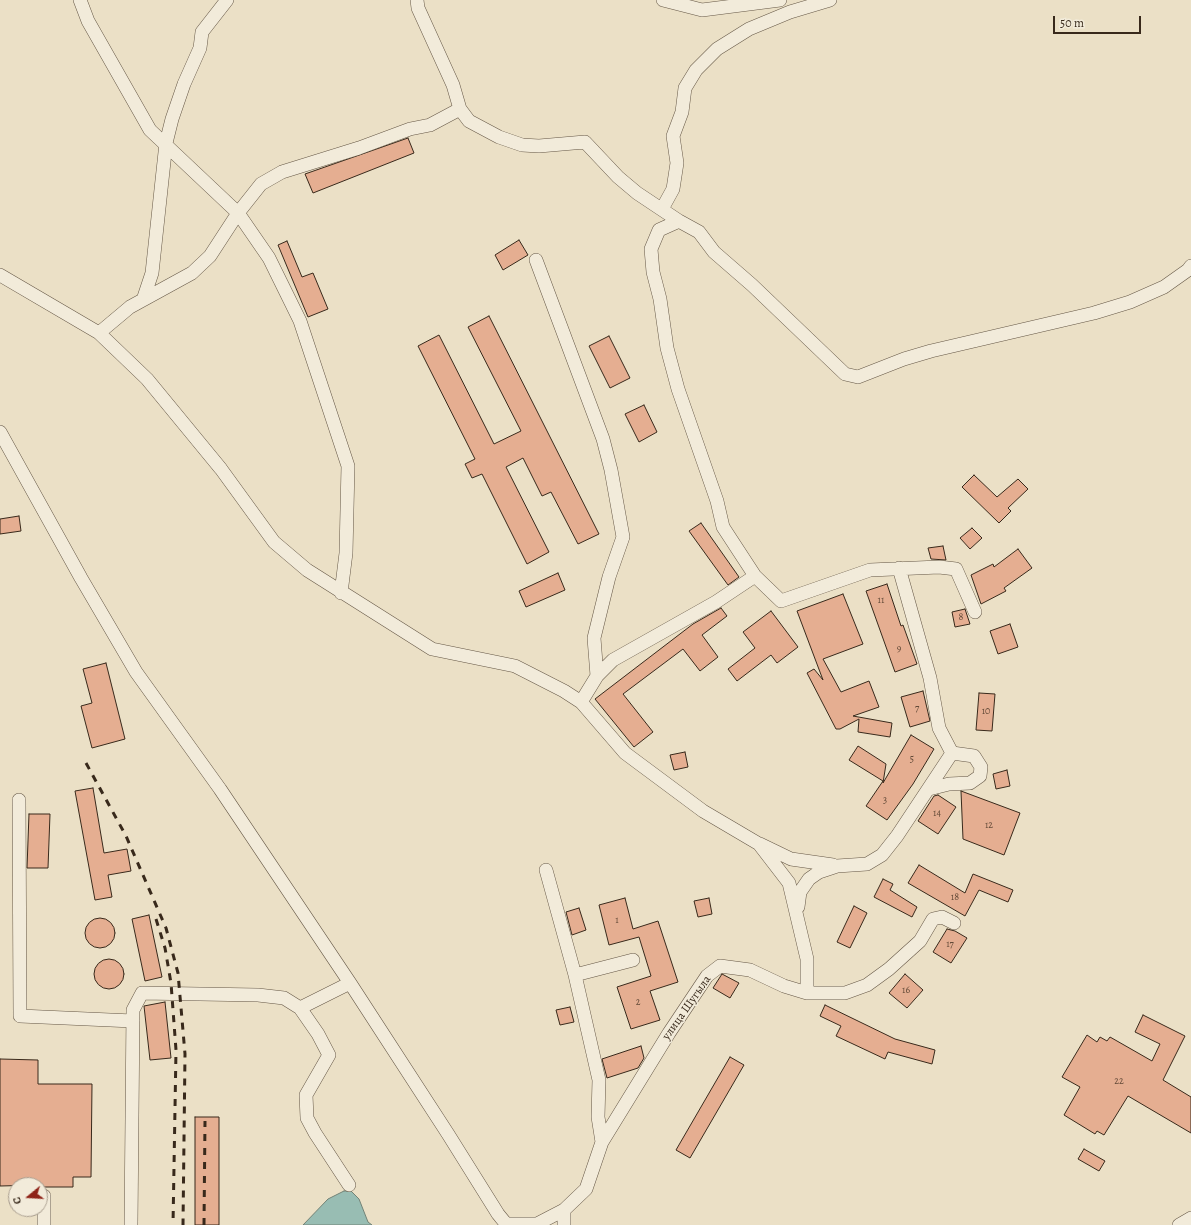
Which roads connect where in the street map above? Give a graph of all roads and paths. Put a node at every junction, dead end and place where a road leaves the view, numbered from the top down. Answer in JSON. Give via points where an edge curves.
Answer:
{"nodes":[{"id":1,"x":71,"y":0,"type":"edge"},
{"id":2,"x":80,"y":0,"type":"edge"},
{"id":3,"x":227,"y":0,"type":"edge"},
{"id":4,"x":417,"y":0,"type":"edge"},
{"id":5,"x":663,"y":0,"type":"edge"},
{"id":6,"x":780,"y":0,"type":"edge"},
{"id":7,"x":830,"y":0,"type":"edge"},
{"id":8,"x":88,"y":20,"type":"junction"},
{"id":9,"x":460,"y":109,"type":"junction"},
{"id":10,"x":166,"y":143,"type":"junction"},
{"id":11,"x":662,"y":209,"type":"junction"},
{"id":12,"x":238,"y":213,"type":"junction"},
{"id":13,"x":679,"y":221,"type":"junction"},
{"id":14,"x":536,"y":260,"type":"dead end"},
{"id":15,"x":1191,"y":266,"type":"edge"},
{"id":16,"x":0,"y":275,"type":"edge"},
{"id":17,"x":142,"y":300,"type":"junction"},
{"id":18,"x":99,"y":333,"type":"junction"},
{"id":19,"x":0,"y":432,"type":"edge"},
{"id":20,"x":899,"y":568,"type":"junction"},
{"id":21,"x":755,"y":576,"type":"junction"},
{"id":22,"x":341,"y":593,"type":"junction"},
{"id":23,"x":975,"y":612,"type":"dead end"},
{"id":24,"x":597,"y":676,"type":"junction"},
{"id":25,"x":581,"y":702,"type":"junction"},
{"id":26,"x":952,"y":753,"type":"junction"},
{"id":27,"x":929,"y":789,"type":"junction"},
{"id":28,"x":19,"y":800,"type":"dead end"},
{"id":29,"x":759,"y":844,"type":"junction"},
{"id":30,"x":837,"y":866,"type":"junction"},
{"id":31,"x":546,"y":870,"type":"dead end"},
{"id":32,"x":798,"y":915,"type":"junction"},
{"id":33,"x":954,"y":923,"type":"dead end"},
{"id":34,"x":633,"y":960,"type":"dead end"},
{"id":35,"x":575,"y":975,"type":"junction"},
{"id":36,"x":350,"y":983,"type":"junction"},
{"id":37,"x":807,"y":993,"type":"junction"},
{"id":38,"x":300,"y":1008,"type":"junction"},
{"id":39,"x":133,"y":1021,"type":"junction"},
{"id":40,"x":602,"y":1142,"type":"junction"},
{"id":41,"x":349,"y":1185,"type":"dead end"},
{"id":42,"x":564,"y":1210,"type":"junction"},
{"id":43,"x":1191,"y":1218,"type":"edge"},
{"id":44,"x":507,"y":1224,"type":"edge"},
{"id":45,"x":131,"y":1225,"type":"edge"},
{"id":46,"x":564,"y":1225,"type":"edge"},
{"id":47,"x":1179,"y":1225,"type":"edge"}],
"edges":[{"from":1,"to":8,"type":"street"},
{"from":2,"to":8,"type":"street"},
{"from":3,"to":10,"type":"street","via":[[202,32],[200,48],[184,84]]},
{"from":4,"to":9,"type":"street","via":[[418,8],[453,85]]},
{"from":5,"to":6,"type":"street","via":[[702,10]]},
{"from":7,"to":11,"type":"street","via":[[790,12],[749,29],[717,49],[696,70],[685,88],[682,112],[673,136],[677,163],[673,189]]},
{"from":8,"to":10,"type":"street","via":[[150,130]]},
{"from":9,"to":11,"type":"street","via":[[469,121],[499,137],[522,145],[585,142],[618,177]]},
{"from":9,"to":12,"type":"street","via":[[430,125],[410,129],[282,172],[261,184]]},
{"from":10,"to":12,"type":"street"},
{"from":10,"to":17,"type":"street","via":[[152,273]]},
{"from":11,"to":13,"type":"street"},
{"from":12,"to":17,"type":"street","via":[[210,256],[192,273]]},
{"from":12,"to":22,"type":"street","via":[[269,258],[300,321],[348,466],[346,553]]},
{"from":13,"to":15,"type":"street","via":[[699,232],[714,252],[844,374],[858,376],[931,351],[1094,313],[1122,304],[1164,287]]},
{"from":13,"to":21,"type":"street","via":[[659,230],[652,249],[653,272],[667,348],[678,389],[717,501],[723,527]]},
{"from":14,"to":24,"type":"street","via":[[603,439],[623,537],[609,577],[594,638]]},
{"from":16,"to":18,"type":"street"},
{"from":17,"to":18,"type":"street"},
{"from":18,"to":22,"type":"street","via":[[147,379],[221,469],[274,542],[307,570]]},
{"from":19,"to":36,"type":"street","via":[[136,672],[220,789]]},
{"from":20,"to":21,"type":"street","via":[[870,570],[781,601]]},
{"from":20,"to":23,"type":"street","via":[[956,569]]},
{"from":20,"to":26,"type":"street","via":[[930,678],[939,728]]},
{"from":21,"to":24,"type":"street","via":[[688,618],[613,660]]},
{"from":22,"to":25,"type":"street","via":[[432,650],[515,666]]},
{"from":24,"to":25,"type":"street"},
{"from":25,"to":29,"type":"street","via":[[625,753],[703,811]]},
{"from":26,"to":27,"type":"street"},
{"from":26,"to":27,"type":"street","via":[[974,756],[981,767],[980,776],[970,782]]},
{"from":27,"to":30,"type":"street","via":[[882,855],[868,864]]},
{"from":28,"to":39,"type":"street","via":[[20,1016]]},
{"from":29,"to":30,"type":"street","via":[[791,859]]},
{"from":29,"to":32,"type":"street","via":[[789,883]]},
{"from":30,"to":32,"type":"street","via":[[819,872],[809,879],[800,892]]},
{"from":31,"to":35,"type":"street"},
{"from":32,"to":37,"type":"street","via":[[807,959]]},
{"from":33,"to":37,"type":"street","name":"улица Шугыла","via":[[942,917],[933,919],[920,941],[867,985],[845,993]]},
{"from":34,"to":35,"type":"street"},
{"from":35,"to":40,"type":"street","via":[[599,1080],[598,1117]]},
{"from":36,"to":38,"type":"street"},
{"from":36,"to":44,"type":"street","via":[[498,1214]]},
{"from":37,"to":40,"type":"street","name":"улица Шугыла","via":[[784,986],[750,970],[720,966],[707,976]]},
{"from":38,"to":39,"type":"street","via":[[284,998],[258,995],[142,993],[133,1010]]},
{"from":38,"to":41,"type":"street","via":[[330,1055],[306,1095],[307,1118]]},
{"from":39,"to":45,"type":"street"},
{"from":40,"to":42,"type":"street","name":"улица Шугыла","via":[[586,1189]]},
{"from":42,"to":44,"type":"street","name":"улица Шугыла","via":[[537,1224]]},
{"from":42,"to":46,"type":"street"},
{"from":43,"to":47,"type":"street"}]}
